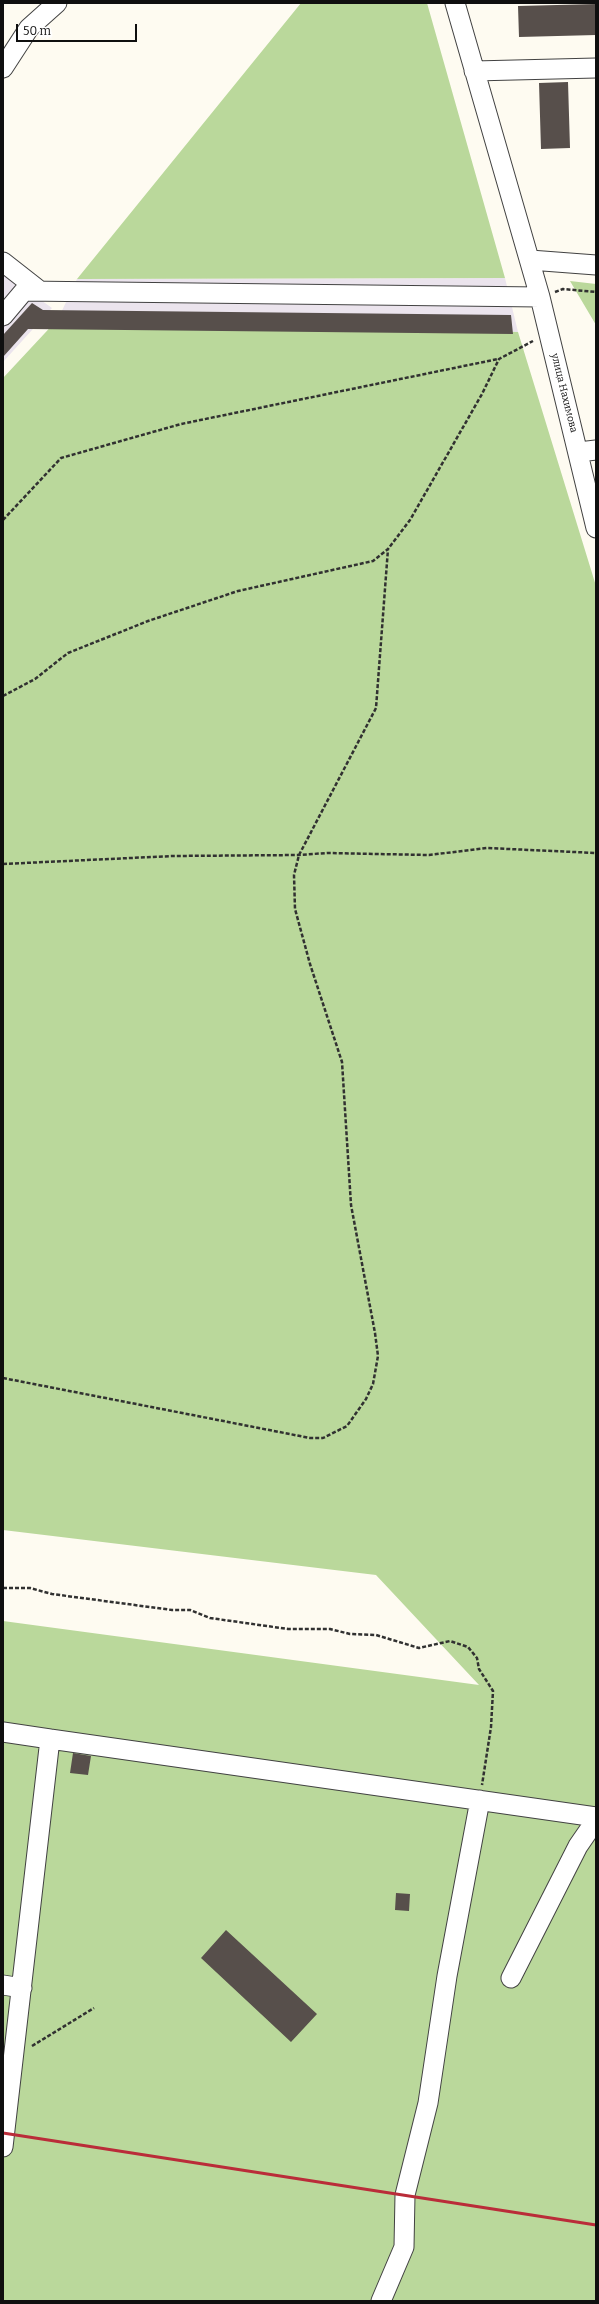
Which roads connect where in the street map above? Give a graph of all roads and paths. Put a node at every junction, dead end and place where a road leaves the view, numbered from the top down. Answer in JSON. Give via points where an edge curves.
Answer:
{"nodes":[{"id":1,"x":455,"y":3,"type":"edge"},
{"id":2,"x":49,"y":7,"type":"edge"},
{"id":3,"x":3,"y":68,"type":"edge"},
{"id":4,"x":596,"y":68,"type":"edge"},
{"id":5,"x":474,"y":71,"type":"junction"},
{"id":6,"x":530,"y":260,"type":"junction"},
{"id":7,"x":3,"y":262,"type":"edge"},
{"id":8,"x":596,"y":265,"type":"edge"},
{"id":9,"x":40,"y":291,"type":"junction"},
{"id":10,"x":596,"y":292,"type":"edge"},
{"id":11,"x":540,"y":297,"type":"junction"},
{"id":12,"x":3,"y":316,"type":"edge"},
{"id":13,"x":549,"y":332,"type":"junction"},
{"id":14,"x":499,"y":358,"type":"junction"},
{"id":15,"x":587,"y":451,"type":"edge"},
{"id":16,"x":594,"y":518,"type":"edge"},
{"id":17,"x":3,"y":520,"type":"edge"},
{"id":18,"x":388,"y":548,"type":"junction"},
{"id":19,"x":3,"y":696,"type":"edge"},
{"id":20,"x":596,"y":853,"type":"edge"},
{"id":21,"x":298,"y":856,"type":"junction"},
{"id":22,"x":3,"y":864,"type":"edge"},
{"id":23,"x":3,"y":1378,"type":"edge"},
{"id":24,"x":3,"y":1588,"type":"edge"},
{"id":25,"x":3,"y":1732,"type":"edge"},
{"id":26,"x":50,"y":1739,"type":"junction"},
{"id":27,"x":480,"y":1800,"type":"junction"},
{"id":28,"x":596,"y":1816,"type":"edge"},
{"id":29,"x":596,"y":1820,"type":"edge"},
{"id":30,"x":511,"y":1978,"type":"dead end"},
{"id":31,"x":3,"y":1985,"type":"edge"},
{"id":32,"x":22,"y":1988,"type":"junction"},
{"id":33,"x":94,"y":2008,"type":"dead end"},
{"id":34,"x":14,"y":2057,"type":"junction"},
{"id":35,"x":3,"y":2147,"type":"edge"},
{"id":36,"x":381,"y":2301,"type":"edge"}],
"edges":[{"from":1,"to":5,"type":"street","name":"улица Нахимова"},
{"from":2,"to":3,"type":"street","via":[[29,28]]},
{"from":4,"to":5,"type":"street"},
{"from":5,"to":6,"type":"street","name":"улица Нахимова"},
{"from":6,"to":8,"type":"street"},
{"from":6,"to":11,"type":"street","name":"улица Нахимова"},
{"from":7,"to":9,"type":"street"},
{"from":9,"to":11,"type":"street"},
{"from":9,"to":12,"type":"street","via":[[24,290]]},
{"from":10,"to":11,"type":"path","via":[[563,289]]},
{"from":11,"to":13,"type":"street","name":"улица Нахимова"},
{"from":13,"to":14,"type":"path"},
{"from":13,"to":15,"type":"street","name":"улица Нахимова"},
{"from":14,"to":17,"type":"path","via":[[181,424],[61,458]]},
{"from":14,"to":18,"type":"path","via":[[482,394],[410,520]]},
{"from":15,"to":16,"type":"street","name":"улица Нахимова"},
{"from":18,"to":19,"type":"path","via":[[373,561],[238,591],[148,621],[68,652],[35,679]]},
{"from":18,"to":21,"type":"path","via":[[376,708]]},
{"from":20,"to":21,"type":"path","via":[[487,848],[429,855],[327,853]]},
{"from":21,"to":22,"type":"path","via":[[172,856]]},
{"from":21,"to":23,"type":"path","via":[[294,875],[295,909],[342,1062],[351,1205],[378,1356],[373,1384],[366,1399],[347,1426],[323,1438],[310,1438]]},
{"from":24,"to":27,"type":"path","via":[[30,1588],[52,1594],[172,1610],[190,1610],[210,1618],[288,1629],[330,1629],[350,1634],[376,1635],[419,1648],[450,1641],[468,1648],[477,1658],[478,1669],[493,1691],[491,1727]]},
{"from":25,"to":26,"type":"street"},
{"from":26,"to":27,"type":"street"},
{"from":26,"to":32,"type":"street"},
{"from":27,"to":28,"type":"street"},
{"from":27,"to":36,"type":"street","via":[[447,1976],[428,2103],[405,2195],[404,2247]]},
{"from":29,"to":30,"type":"street","via":[[578,1846]]},
{"from":31,"to":32,"type":"street"},
{"from":32,"to":34,"type":"street"},
{"from":33,"to":34,"type":"path"},
{"from":34,"to":35,"type":"street"}]}
